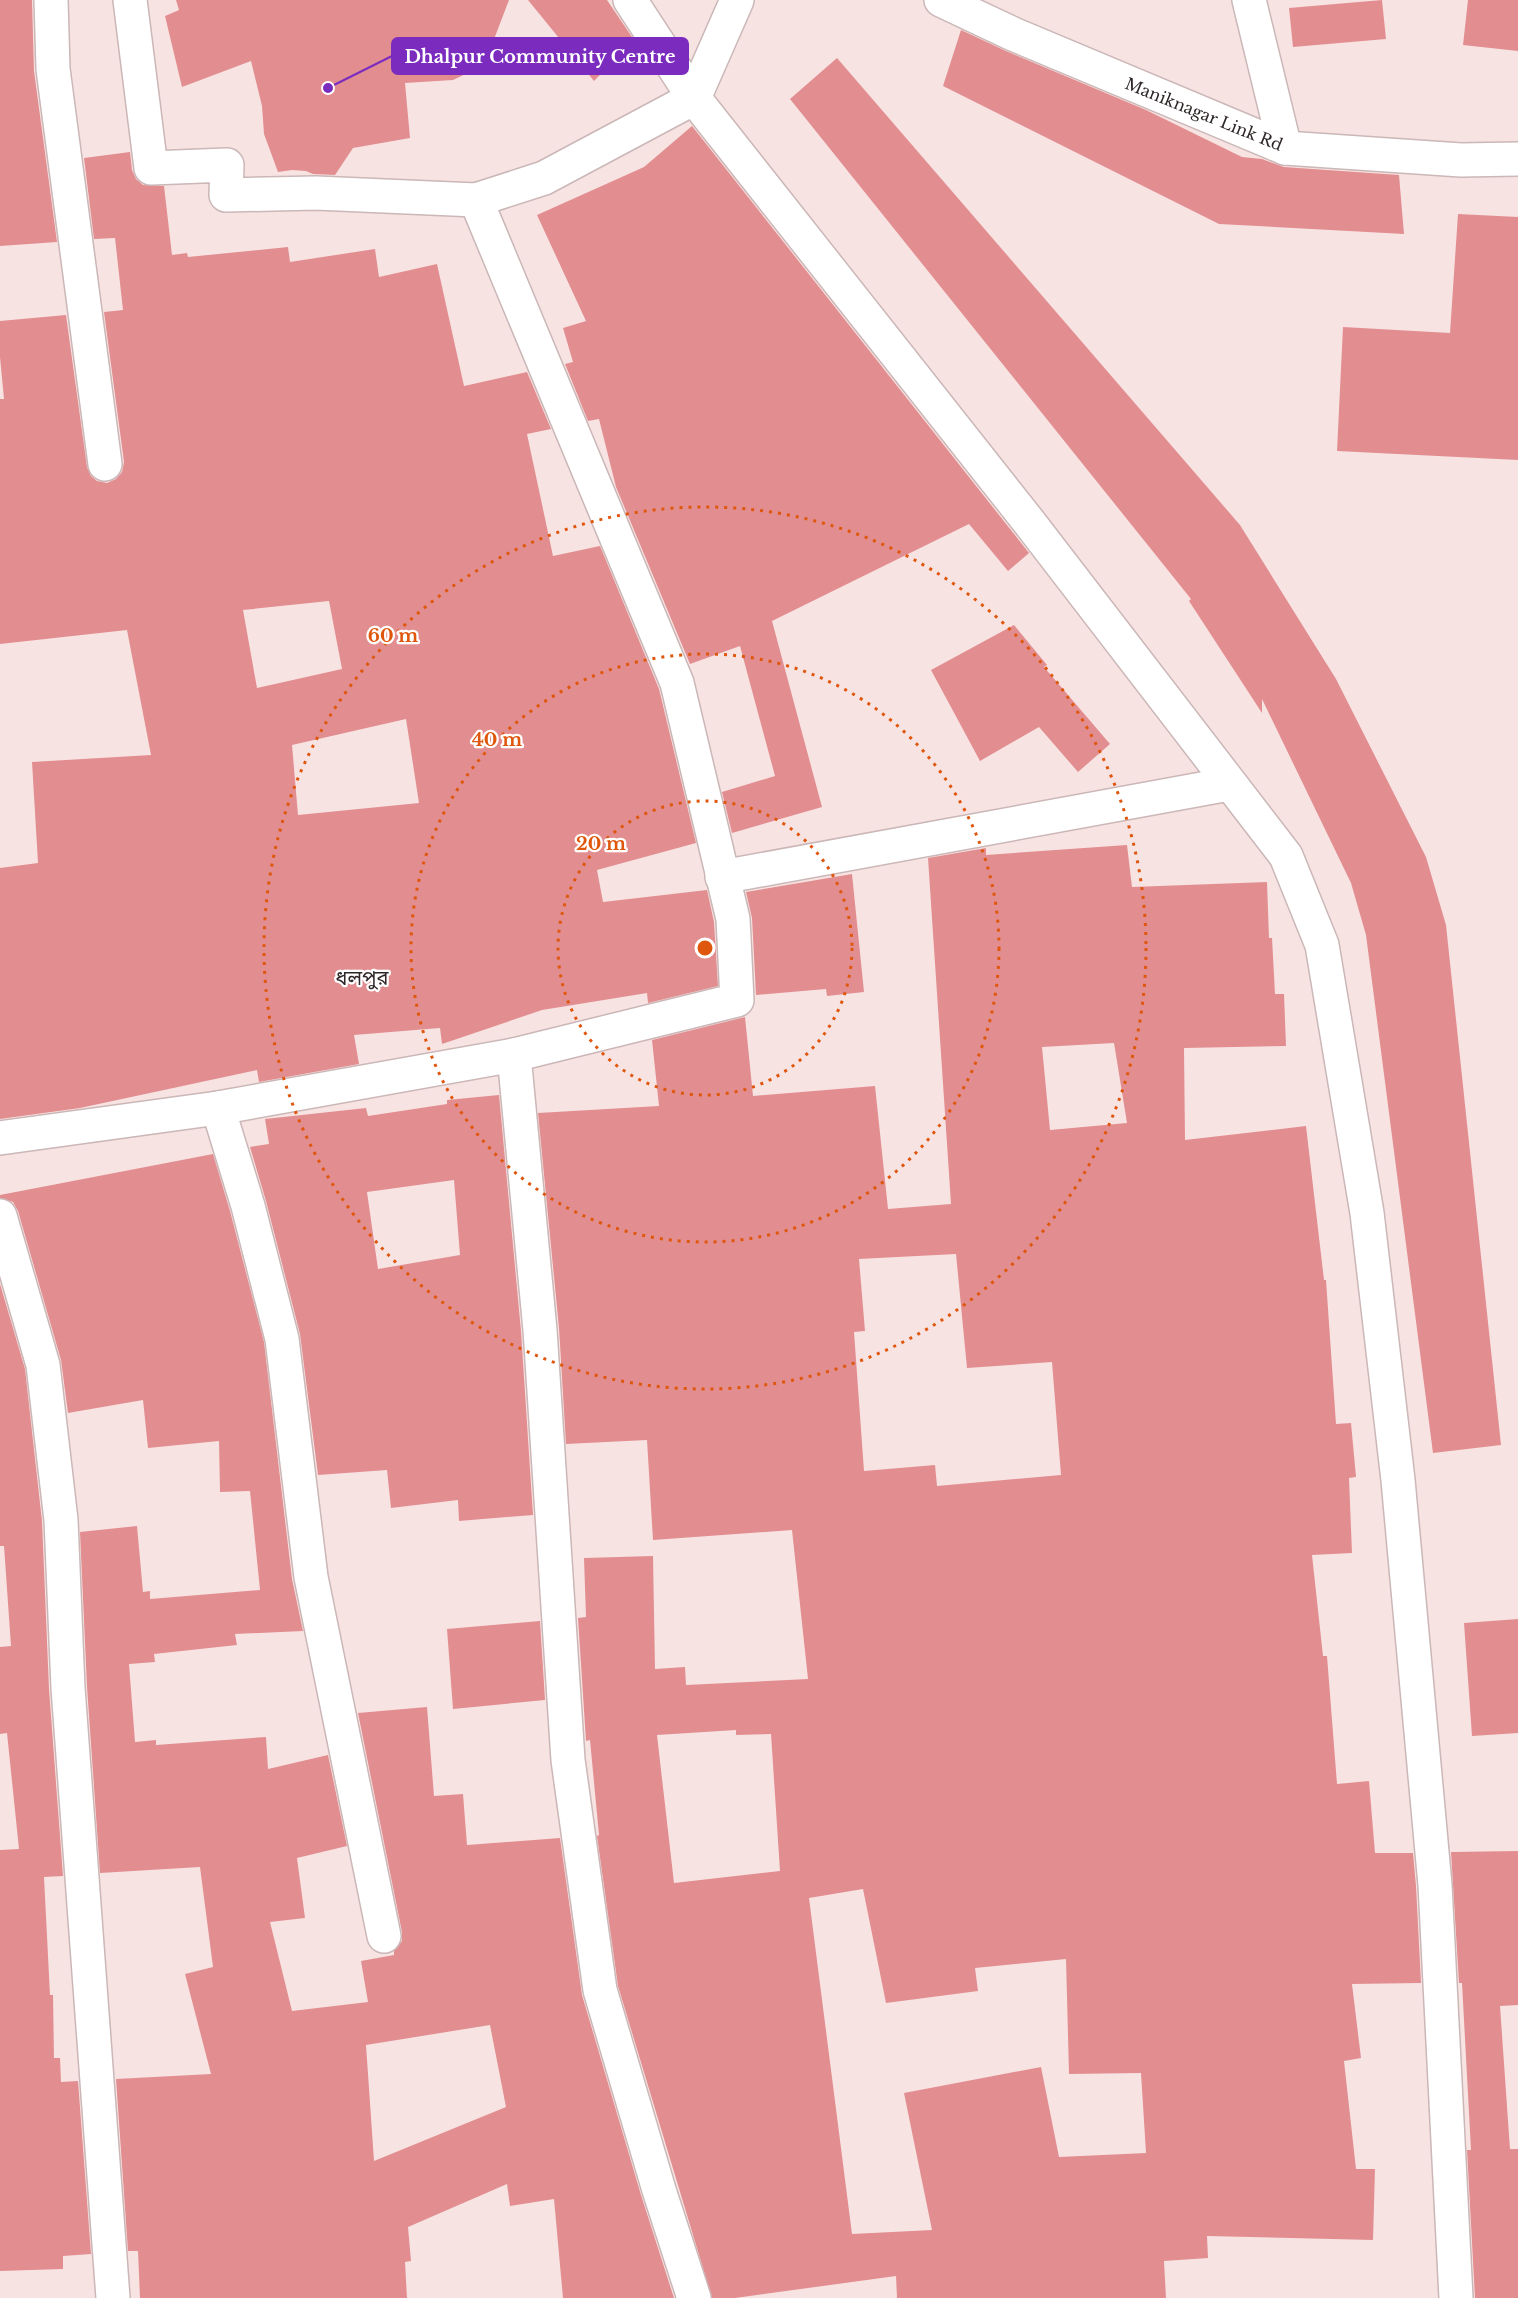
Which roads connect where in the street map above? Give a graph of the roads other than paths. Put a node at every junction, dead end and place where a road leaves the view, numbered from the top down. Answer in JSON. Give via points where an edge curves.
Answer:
{"nodes":[{"id":1,"x":51,"y":0,"type":"edge"},
{"id":2,"x":130,"y":0,"type":"edge"},
{"id":3,"x":630,"y":0,"type":"edge"},
{"id":4,"x":737,"y":0,"type":"edge"},
{"id":5,"x":941,"y":0,"type":"edge"},
{"id":6,"x":1249,"y":0,"type":"edge"},
{"id":7,"x":694,"y":98,"type":"junction"},
{"id":8,"x":1285,"y":148,"type":"junction"},
{"id":9,"x":1518,"y":159,"type":"edge"},
{"id":10,"x":476,"y":200,"type":"junction"},
{"id":11,"x":105,"y":464,"type":"dead end"},
{"id":12,"x":1229,"y":784,"type":"junction"},
{"id":13,"x":722,"y":877,"type":"junction"},
{"id":14,"x":514,"y":1054,"type":"junction"},
{"id":15,"x":218,"y":1108,"type":"junction"},
{"id":16,"x":0,"y":1138,"type":"edge"},
{"id":17,"x":0,"y":1215,"type":"edge"},
{"id":18,"x":384,"y":1936,"type":"dead end"},
{"id":19,"x":112,"y":2298,"type":"edge"},
{"id":20,"x":694,"y":2298,"type":"edge"},
{"id":21,"x":1456,"y":2298,"type":"edge"}],
"edges":[{"from":1,"to":11,"type":"street","via":[[53,69]]},
{"from":2,"to":10,"type":"street","via":[[151,168],[227,165],[226,195],[316,193]]},
{"from":3,"to":7,"type":"street"},
{"from":4,"to":7,"type":"street"},
{"from":5,"to":8,"type":"street","name":"Maniknagar Link Rd"},
{"from":6,"to":8,"type":"street"},
{"from":7,"to":10,"type":"street","via":[[544,178]]},
{"from":7,"to":12,"type":"street","via":[[1022,513]]},
{"from":8,"to":9,"type":"street","name":"Maniknagar Link Rd","via":[[1461,160]]},
{"from":10,"to":13,"type":"street","via":[[677,683]]},
{"from":12,"to":13,"type":"street"},
{"from":12,"to":21,"type":"street","via":[[1286,856],[1322,945],[1367,1213],[1398,1480],[1435,1886]]},
{"from":13,"to":14,"type":"street","via":[[733,919],[737,1000]]},
{"from":14,"to":15,"type":"street"},
{"from":14,"to":20,"type":"street","via":[[540,1330],[568,1760],[600,1990]]},
{"from":15,"to":16,"type":"street"},
{"from":15,"to":18,"type":"street","via":[[282,1339],[311,1577]]},
{"from":17,"to":19,"type":"street","via":[[43,1365],[61,1521],[69,1700]]}]}
